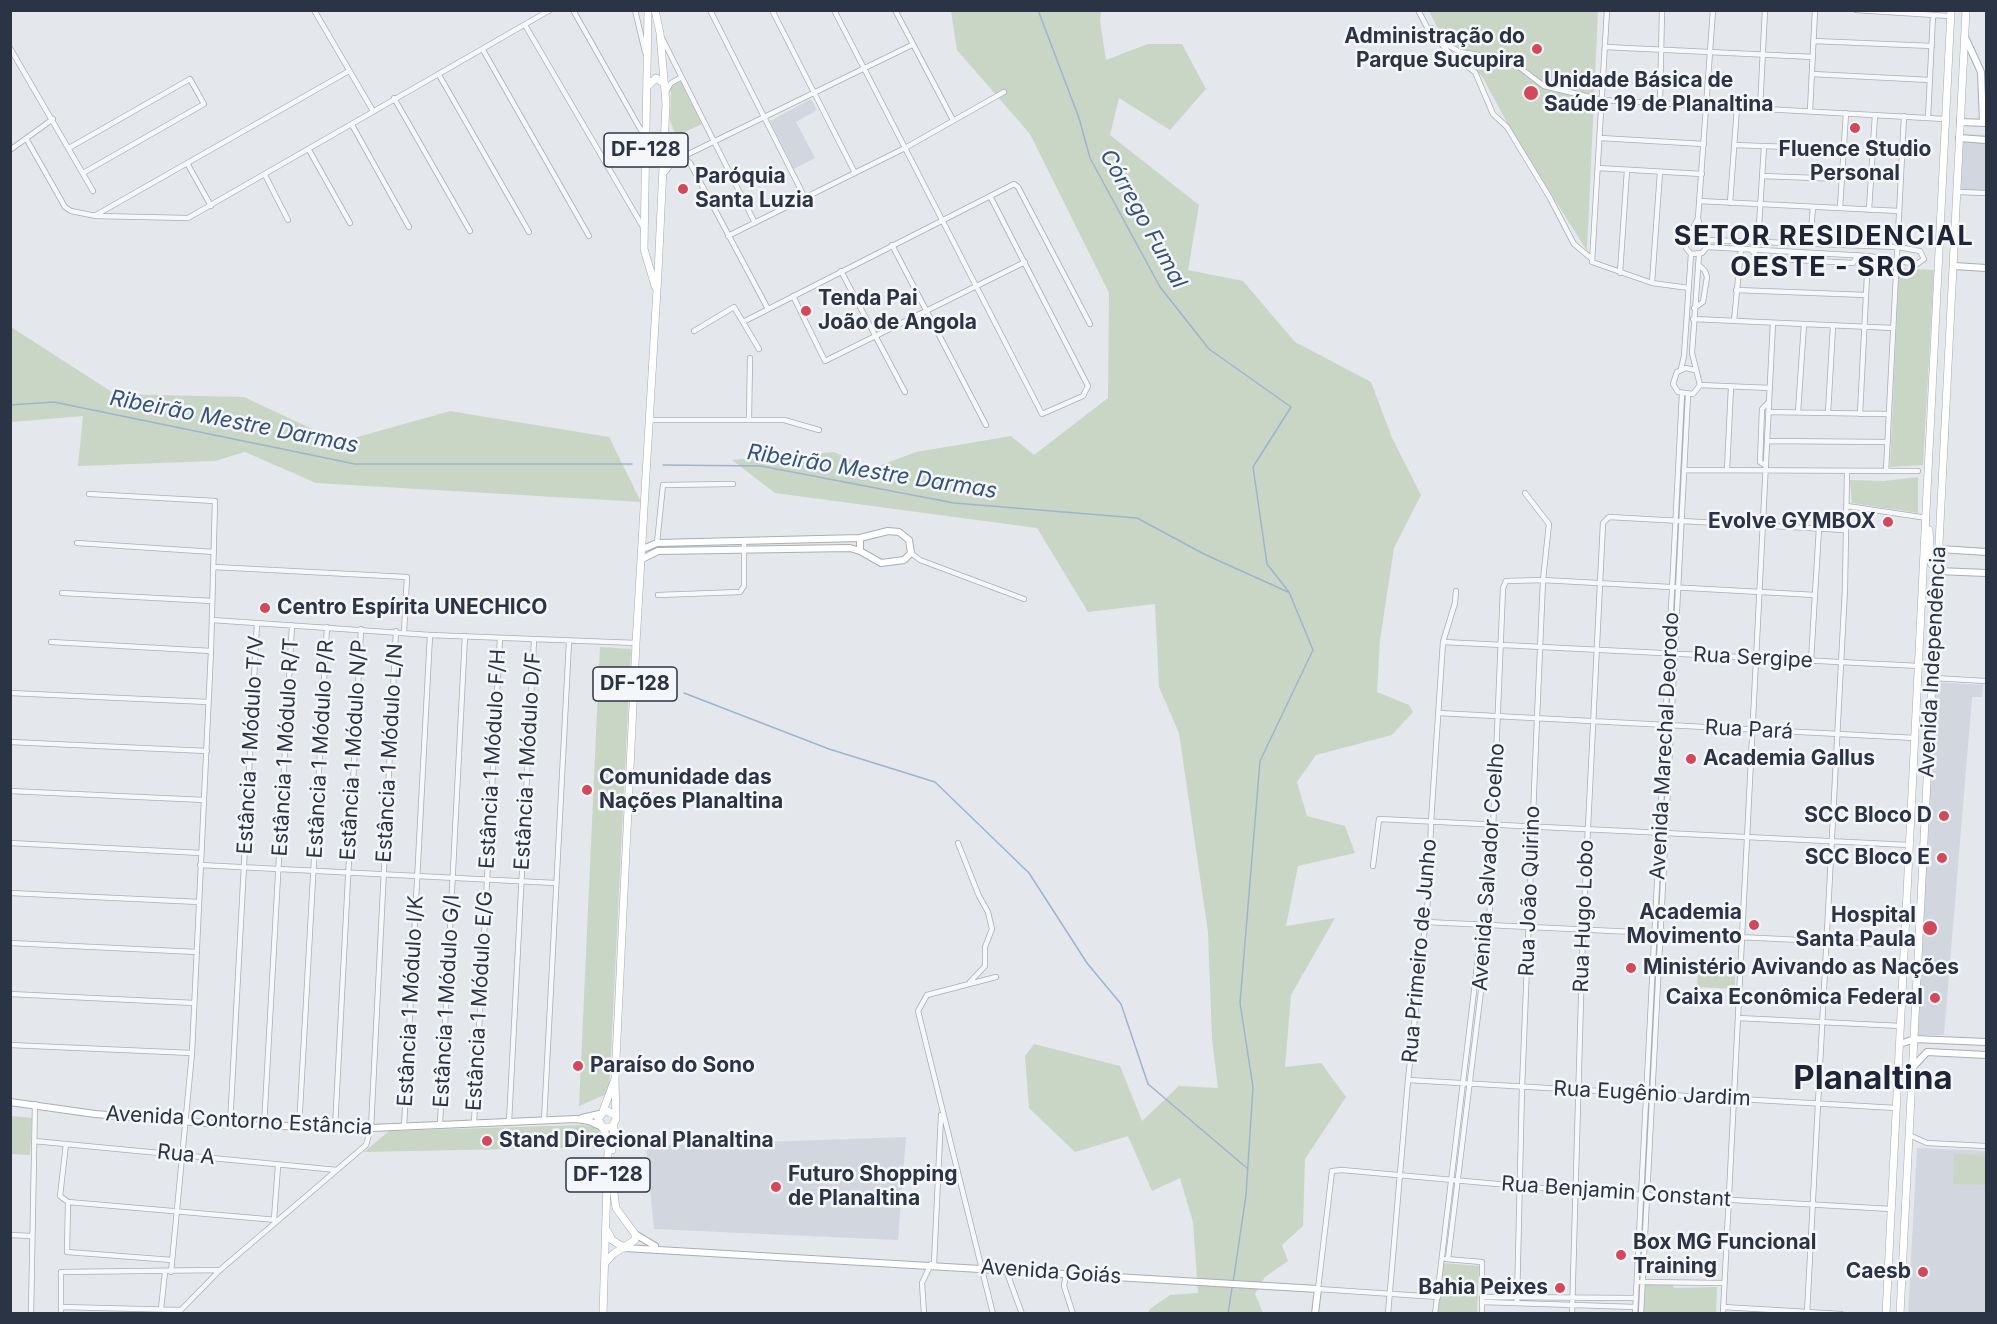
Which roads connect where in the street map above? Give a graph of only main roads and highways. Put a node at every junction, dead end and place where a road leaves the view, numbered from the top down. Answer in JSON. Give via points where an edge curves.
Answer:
{"nodes":[{"id":1,"x":648,"y":10,"type":"edge"},
{"id":2,"x":655,"y":10,"type":"edge"},
{"id":3,"x":1966,"y":10,"type":"edge"},
{"id":4,"x":1951,"y":13,"type":"edge"},
{"id":5,"x":1947,"y":79,"type":"junction"},
{"id":6,"x":1962,"y":80,"type":"junction"},
{"id":7,"x":648,"y":87,"type":"junction"},
{"id":8,"x":665,"y":88,"type":"junction"},
{"id":9,"x":1946,"y":95,"type":"junction"},
{"id":10,"x":1961,"y":95,"type":"junction"},
{"id":11,"x":645,"y":229,"type":"junction"},
{"id":12,"x":660,"y":231,"type":"junction"},
{"id":13,"x":1953,"y":283,"type":"junction"},
{"id":14,"x":1939,"y":285,"type":"junction"},
{"id":15,"x":656,"y":289,"type":"junction"},
{"id":16,"x":1938,"y":301,"type":"junction"},
{"id":17,"x":1952,"y":301,"type":"junction"},
{"id":18,"x":1943,"y":477,"type":"junction"},
{"id":19,"x":1929,"y":478,"type":"junction"},
{"id":20,"x":1927,"y":520,"type":"junction"},
{"id":21,"x":1938,"y":571,"type":"junction"},
{"id":22,"x":1922,"y":619,"type":"junction"},
{"id":23,"x":1935,"y":621,"type":"junction"},
{"id":24,"x":1921,"y":630,"type":"junction"},
{"id":25,"x":1935,"y":632,"type":"junction"},
{"id":26,"x":1912,"y":780,"type":"junction"},
{"id":27,"x":1927,"y":782,"type":"junction"},
{"id":28,"x":1912,"y":794,"type":"junction"},
{"id":29,"x":1926,"y":795,"type":"junction"},
{"id":30,"x":1905,"y":957,"type":"junction"},
{"id":31,"x":1917,"y":963,"type":"junction"},
{"id":32,"x":1904,"y":971,"type":"junction"},
{"id":33,"x":1916,"y":972,"type":"junction"},
{"id":34,"x":615,"y":1079,"type":"junction"},
{"id":35,"x":601,"y":1113,"type":"junction"},
{"id":36,"x":615,"y":1115,"type":"junction"},
{"id":37,"x":601,"y":1126,"type":"junction"},
{"id":38,"x":614,"y":1126,"type":"junction"},
{"id":39,"x":1894,"y":1154,"type":"junction"},
{"id":40,"x":1909,"y":1157,"type":"junction"},
{"id":41,"x":1893,"y":1165,"type":"junction"},
{"id":42,"x":1908,"y":1168,"type":"junction"},
{"id":43,"x":620,"y":1216,"type":"junction"},
{"id":44,"x":606,"y":1222,"type":"junction"},
{"id":45,"x":625,"y":1248,"type":"junction"},
{"id":46,"x":605,"y":1263,"type":"junction"},
{"id":47,"x":603,"y":1314,"type":"edge"},
{"id":48,"x":1886,"y":1314,"type":"edge"},
{"id":49,"x":1900,"y":1314,"type":"edge"}],
"edges":[{"from":1,"to":7,"type":"main road","name":"DF-128","number":"DF-128"},
{"from":2,"to":8,"type":"main road","name":"DF-128","number":"DF-128"},
{"from":3,"to":6,"type":"main road","name":"Avenida Independência"},
{"from":4,"to":5,"type":"main road","name":"Avenida Independência"},
{"from":5,"to":6,"type":"main road","via":[[1956,83]]},
{"from":5,"to":9,"type":"main road","name":"Avenida Independência"},
{"from":6,"to":10,"type":"main road","name":"Avenida Independência"},
{"from":7,"to":8,"type":"main road","via":[[656,78]]},
{"from":7,"to":11,"type":"main road","name":"DF-128","number":"DF-128"},
{"from":8,"to":12,"type":"main road","name":"DF-128","number":"DF-128"},
{"from":9,"to":10,"type":"main road","via":[[1954,89]]},
{"from":9,"to":14,"type":"main road","name":"Avenida Independência"},
{"from":10,"to":13,"type":"main road","name":"Avenida Independência"},
{"from":11,"to":12,"type":"main road","via":[[650,235]]},
{"from":11,"to":15,"type":"main road","name":"DF-128","number":"DF-128","via":[[645,253]]},
{"from":12,"to":15,"type":"main road","name":"DF-128","number":"DF-128"},
{"from":13,"to":14,"type":"main road","via":[[1945,291]]},
{"from":13,"to":17,"type":"main road","name":"Avenida Independência"},
{"from":14,"to":16,"type":"main road","name":"Avenida Independência"},
{"from":15,"to":34,"type":"main road","name":"DF-128","number":"DF-128"},
{"from":16,"to":17,"type":"main road","via":[[1943,296]]},
{"from":16,"to":19,"type":"main road","name":"Avenida Independência"},
{"from":17,"to":18,"type":"main road","name":"Avenida Independência"},
{"from":18,"to":19,"type":"main road"},
{"from":18,"to":21,"type":"main road","name":"Avenida Independência"},
{"from":19,"to":20,"type":"main road","name":"Avenida Independência"},
{"from":20,"to":21,"type":"main road","via":[[1931,563]]},
{"from":20,"to":22,"type":"main road","name":"Avenida Independência"},
{"from":21,"to":23,"type":"main road","name":"Avenida Independência"},
{"from":22,"to":23,"type":"main road","via":[[1928,623]]},
{"from":22,"to":24,"type":"main road","name":"Avenida Independência"},
{"from":23,"to":25,"type":"main road","name":"Avenida Independência"},
{"from":24,"to":25,"type":"main road"},
{"from":24,"to":26,"type":"main road","name":"Avenida Independência"},
{"from":25,"to":27,"type":"main road","name":"Avenida Independência"},
{"from":26,"to":27,"type":"main road","via":[[1917,784]]},
{"from":26,"to":28,"type":"main road","name":"Avenida Independência"},
{"from":27,"to":29,"type":"main road","name":"Avenida Independência"},
{"from":28,"to":29,"type":"main road","via":[[1919,790]]},
{"from":28,"to":30,"type":"main road","name":"Avenida Independência"},
{"from":29,"to":31,"type":"main road","name":"Avenida Independência"},
{"from":30,"to":31,"type":"main road"},
{"from":30,"to":32,"type":"main road","name":"Avenida Independência"},
{"from":31,"to":33,"type":"main road","name":"Avenida Independência"},
{"from":32,"to":33,"type":"main road"},
{"from":32,"to":39,"type":"main road","name":"Avenida Independência"},
{"from":33,"to":40,"type":"main road","name":"Avenida Independência"},
{"from":34,"to":35,"type":"main road","name":"DF-128","number":"DF-128"},
{"from":34,"to":36,"type":"main road","name":"DF-128","number":"DF-128"},
{"from":35,"to":36,"type":"main road","via":[[610,1110]]},
{"from":35,"to":37,"type":"main road","number":"DF-128"},
{"from":36,"to":38,"type":"main road","number":"DF-128"},
{"from":37,"to":38,"type":"main road","number":"DF-128"},
{"from":37,"to":44,"type":"main road","name":"DF-128","number":"DF-128","via":[[608,1151]]},
{"from":38,"to":43,"type":"main road","name":"DF-128","number":"DF-128","via":[[612,1187]]},
{"from":39,"to":40,"type":"main road"},
{"from":39,"to":41,"type":"main road","name":"Avenida Independência"},
{"from":40,"to":42,"type":"main road","name":"Avenida Independência"},
{"from":41,"to":42,"type":"main road","via":[[1903,1162]]},
{"from":41,"to":48,"type":"main road","name":"Avenida Independência"},
{"from":42,"to":49,"type":"main road","name":"Avenida Independência"},
{"from":43,"to":44,"type":"main road","via":[[614,1215]]},
{"from":43,"to":45,"type":"main road","number":"DF-128","via":[[635,1234],[634,1242]]},
{"from":44,"to":45,"type":"main road","via":[[612,1240]]},
{"from":44,"to":46,"type":"main road","name":"DF-128","number":"DF-128"},
{"from":45,"to":46,"type":"main road"},
{"from":46,"to":47,"type":"main road","name":"DF-128","number":"DF-128"}]}
